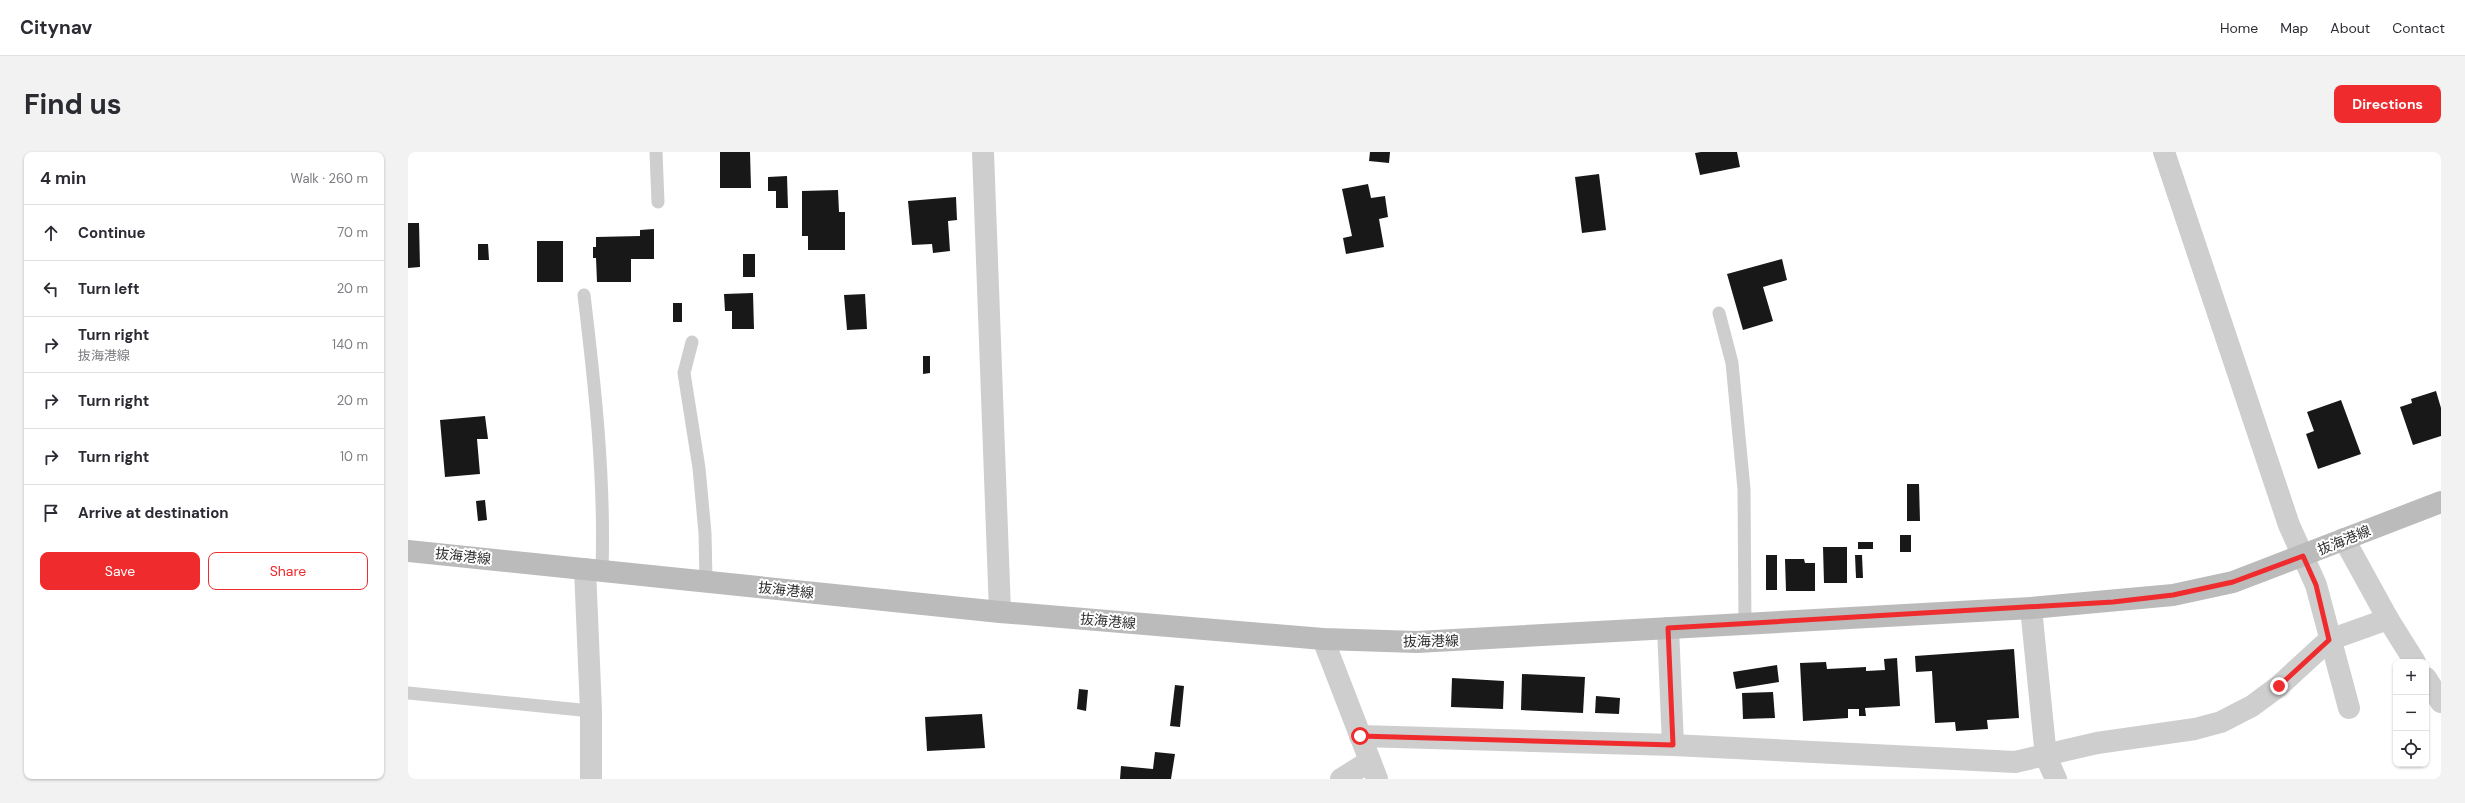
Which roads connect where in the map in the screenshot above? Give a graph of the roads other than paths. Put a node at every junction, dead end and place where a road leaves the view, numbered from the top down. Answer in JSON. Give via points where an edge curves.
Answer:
{"nodes":[{"id":1,"x":656,"y":152,"type":"edge"},
{"id":2,"x":983,"y":152,"type":"edge"},
{"id":3,"x":2164,"y":152,"type":"edge"},
{"id":4,"x":658,"y":202,"type":"dead end"},
{"id":5,"x":584,"y":295,"type":"dead end"},
{"id":6,"x":1719,"y":313,"type":"dead end"},
{"id":7,"x":692,"y":342,"type":"dead end"},
{"id":8,"x":2441,"y":502,"type":"edge"},
{"id":9,"x":2344,"y":539,"type":"junction"},
{"id":10,"x":408,"y":551,"type":"edge"},
{"id":11,"x":2303,"y":556,"type":"junction"},
{"id":12,"x":593,"y":570,"type":"junction"},
{"id":13,"x":706,"y":581,"type":"junction"},
{"id":14,"x":2031,"y":608,"type":"junction"},
{"id":15,"x":1000,"y":612,"type":"junction"},
{"id":16,"x":2388,"y":619,"type":"junction"},
{"id":17,"x":1745,"y":624,"type":"junction"},
{"id":18,"x":1668,"y":628,"type":"junction"},
{"id":19,"x":1323,"y":639,"type":"junction"},
{"id":20,"x":2329,"y":640,"type":"junction"},
{"id":21,"x":2413,"y":659,"type":"edge"},
{"id":22,"x":2429,"y":683,"type":"edge"},
{"id":23,"x":408,"y":693,"type":"edge"},
{"id":24,"x":2441,"y":702,"type":"edge"},
{"id":25,"x":2349,"y":708,"type":"dead end"},
{"id":26,"x":591,"y":711,"type":"junction"},
{"id":27,"x":1360,"y":736,"type":"junction"},
{"id":28,"x":1673,"y":745,"type":"junction"},
{"id":29,"x":2046,"y":757,"type":"junction"},
{"id":30,"x":1373,"y":770,"type":"edge"},
{"id":31,"x":591,"y":779,"type":"edge"},
{"id":32,"x":1341,"y":779,"type":"edge"},
{"id":33,"x":2056,"y":779,"type":"edge"}],
"edges":[{"from":1,"to":4,"type":"lane"},
{"from":2,"to":15,"type":"street"},
{"from":3,"to":11,"type":"street","via":[[2289,525]]},
{"from":5,"to":12,"type":"lane","via":[[599,416],[603,534]]},
{"from":6,"to":17,"type":"lane","via":[[1732,363],[1744,489]]},
{"from":7,"to":13,"type":"lane","via":[[684,373],[699,468]]},
{"from":8,"to":9,"type":"main road","name":"抜海港線"},
{"from":9,"to":11,"type":"main road","name":"抜海港線"},
{"from":9,"to":16,"type":"street"},
{"from":10,"to":12,"type":"main road","name":"抜海港線"},
{"from":11,"to":14,"type":"main road","name":"抜海港線","via":[[2233,582],[2173,595]]},
{"from":11,"to":20,"type":"street","via":[[2316,585]]},
{"from":12,"to":13,"type":"main road","name":"抜海港線"},
{"from":12,"to":26,"type":"street"},
{"from":13,"to":15,"type":"main road","name":"抜海港線"},
{"from":14,"to":17,"type":"main road","name":"抜海港線"},
{"from":14,"to":29,"type":"street"},
{"from":15,"to":19,"type":"main road","name":"抜海港線"},
{"from":16,"to":20,"type":"street"},
{"from":16,"to":21,"type":"street"},
{"from":17,"to":18,"type":"main road","name":"抜海港線"},
{"from":18,"to":19,"type":"main road","name":"抜海港線","via":[[1417,642]]},
{"from":18,"to":28,"type":"street"},
{"from":19,"to":27,"type":"street"},
{"from":20,"to":25,"type":"street"},
{"from":20,"to":29,"type":"street","via":[[2279,686],[2252,706],[2221,722],[2195,729],[2097,743]]},
{"from":22,"to":24,"type":"street"},
{"from":23,"to":26,"type":"lane"},
{"from":26,"to":31,"type":"street"},
{"from":27,"to":28,"type":"street"},
{"from":27,"to":30,"type":"street"},
{"from":28,"to":29,"type":"street","via":[[2015,762]]},
{"from":29,"to":33,"type":"street"},
{"from":30,"to":32,"type":"street"}]}
